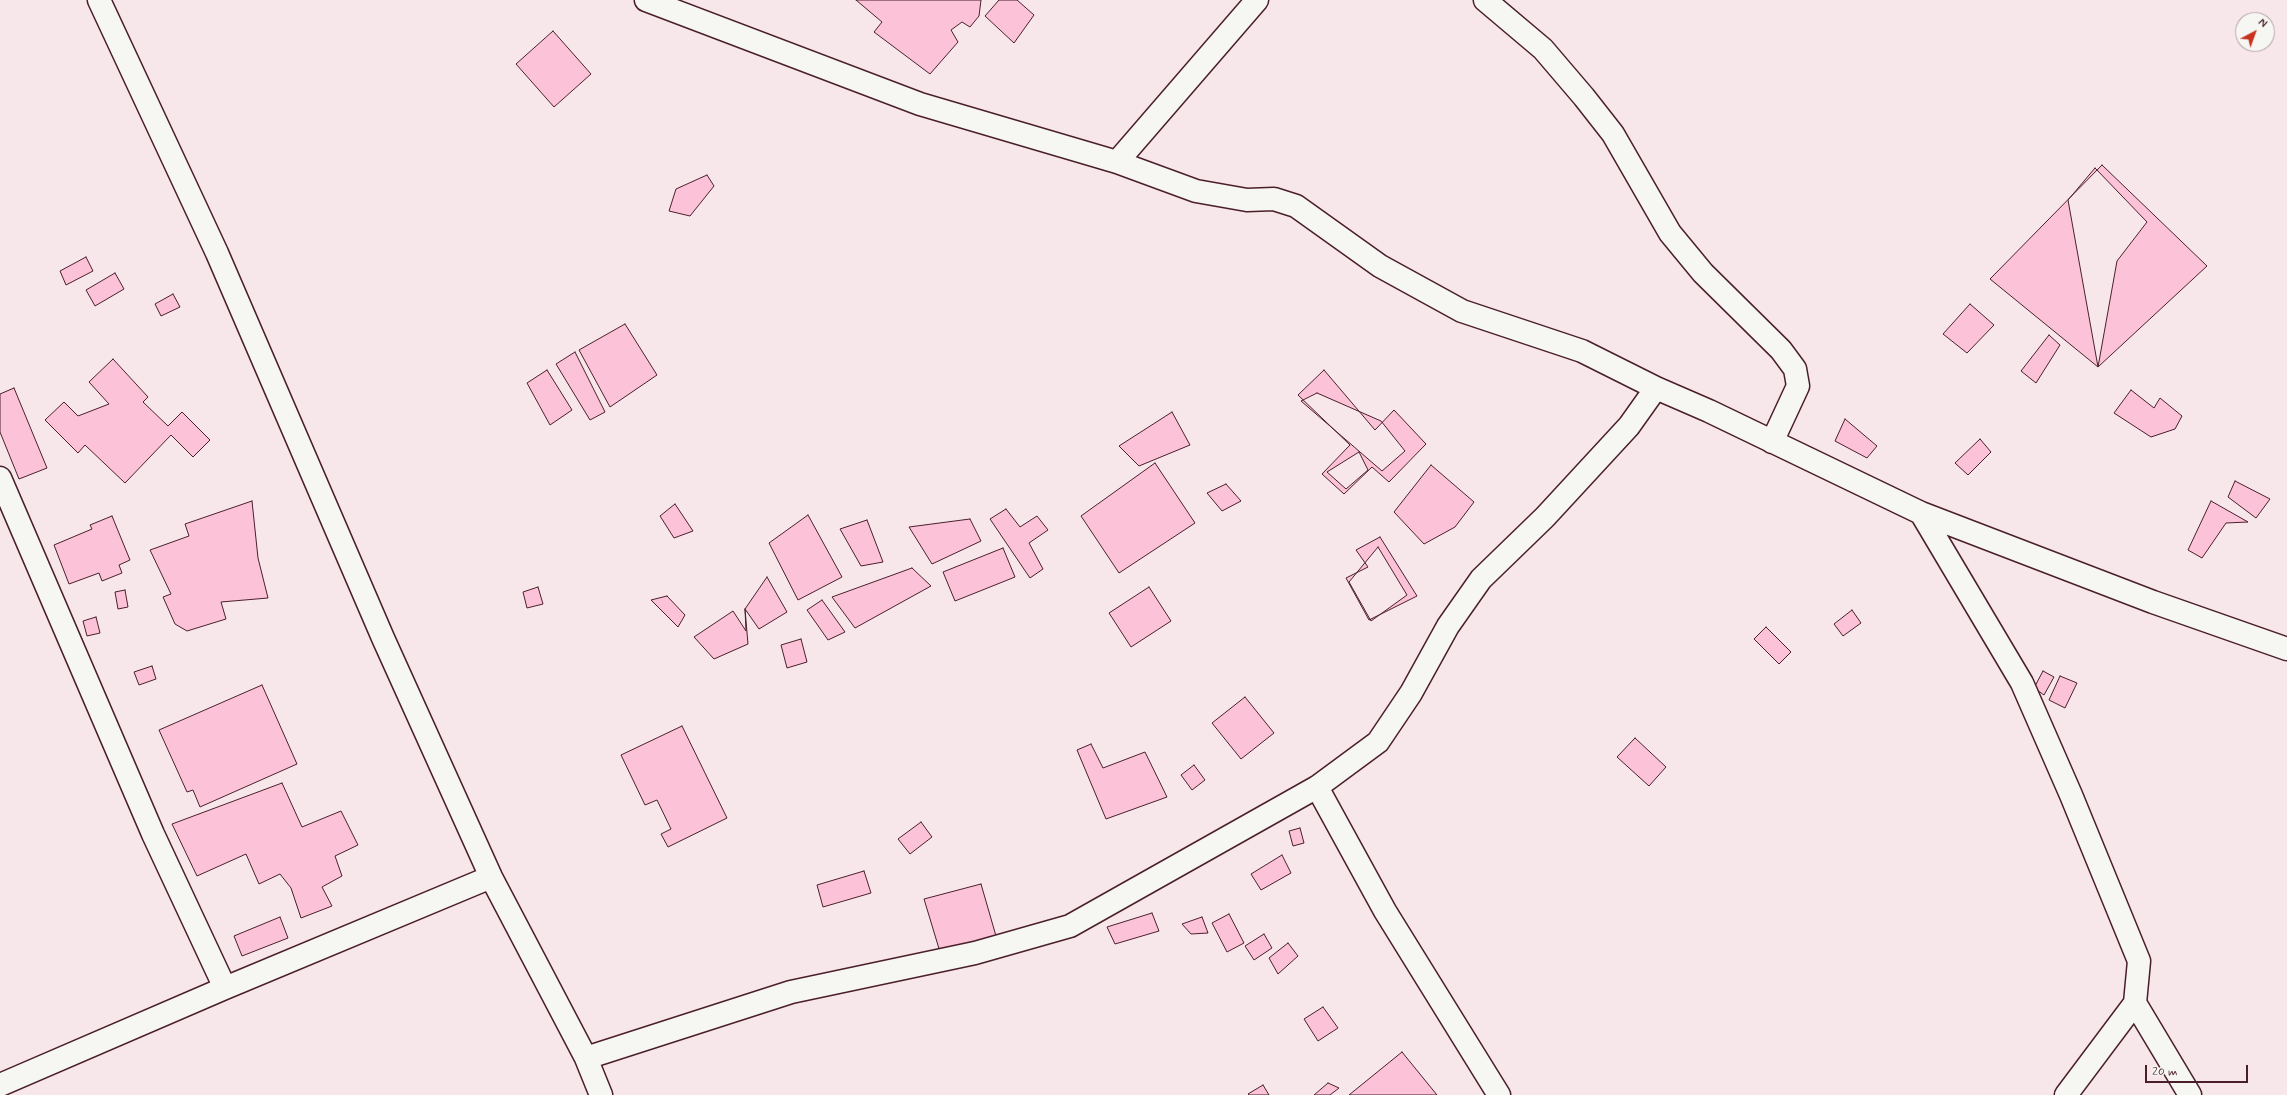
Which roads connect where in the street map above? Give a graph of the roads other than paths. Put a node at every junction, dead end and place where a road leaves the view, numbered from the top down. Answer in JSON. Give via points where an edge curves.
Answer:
{"nodes":[{"id":1,"x":99,"y":0,"type":"edge"},
{"id":2,"x":646,"y":0,"type":"edge"},
{"id":3,"x":1257,"y":0,"type":"edge"},
{"id":4,"x":1485,"y":0,"type":"edge"},
{"id":5,"x":1116,"y":162,"type":"junction"},
{"id":6,"x":1656,"y":388,"type":"junction"},
{"id":7,"x":1772,"y":442,"type":"junction"},
{"id":8,"x":0,"y":478,"type":"edge"},
{"id":9,"x":1921,"y":513,"type":"junction"},
{"id":10,"x":2287,"y":649,"type":"edge"},
{"id":11,"x":1317,"y":787,"type":"junction"},
{"id":12,"x":491,"y":877,"type":"junction"},
{"id":13,"x":225,"y":988,"type":"junction"},
{"id":14,"x":2135,"y":1003,"type":"junction"},
{"id":15,"x":586,"y":1058,"type":"junction"},
{"id":16,"x":0,"y":1086,"type":"edge"},
{"id":17,"x":601,"y":1095,"type":"edge"},
{"id":18,"x":1499,"y":1095,"type":"edge"},
{"id":19,"x":2066,"y":1095,"type":"edge"},
{"id":20,"x":2190,"y":1095,"type":"edge"}],
"edges":[{"from":1,"to":12,"type":"street","via":[[218,253],[383,638]]},
{"from":2,"to":5,"type":"street","via":[[920,104]]},
{"from":3,"to":5,"type":"street"},
{"from":4,"to":7,"type":"street","via":[[1543,49],[1584,97],[1613,134],[1670,233],[1703,273],[1781,350],[1795,370],[1798,386]]},
{"from":5,"to":6,"type":"street","via":[[1196,192],[1247,200],[1274,199],[1296,206],[1380,266],[1462,311],[1582,351]]},
{"from":6,"to":7,"type":"street","via":[[1709,410]]},
{"from":6,"to":11,"type":"street","via":[[1629,426],[1550,512],[1481,579],[1448,626],[1411,693],[1378,742]]},
{"from":7,"to":9,"type":"street"},
{"from":8,"to":13,"type":"street","via":[[153,834]]},
{"from":9,"to":10,"type":"street","via":[[2153,602]]},
{"from":9,"to":14,"type":"street","via":[[2022,683],[2071,795],[2139,961]]},
{"from":11,"to":15,"type":"street","via":[[1070,926],[974,953],[791,992]]},
{"from":11,"to":18,"type":"street","via":[[1386,911]]},
{"from":12,"to":13,"type":"street"},
{"from":12,"to":15,"type":"street"},
{"from":13,"to":16,"type":"street"},
{"from":14,"to":19,"type":"street"},
{"from":14,"to":20,"type":"street"},
{"from":15,"to":17,"type":"street"}]}
